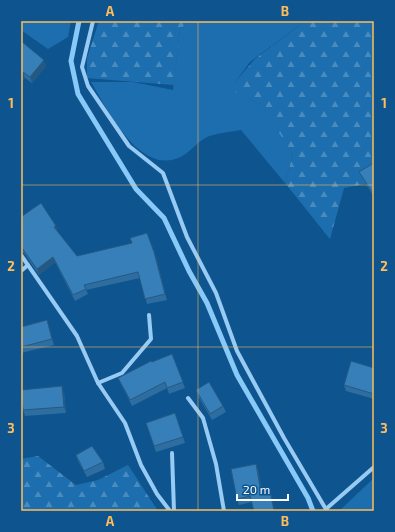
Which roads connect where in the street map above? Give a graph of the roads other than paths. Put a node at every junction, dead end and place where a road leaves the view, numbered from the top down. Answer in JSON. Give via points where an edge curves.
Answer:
{"nodes":[{"id":1,"x":93,"y":21,"type":"edge"},
{"id":2,"x":21,"y":255,"type":"edge"},
{"id":3,"x":28,"y":265,"type":"junction"},
{"id":4,"x":21,"y":271,"type":"edge"},
{"id":5,"x":149,"y":315,"type":"dead end"},
{"id":6,"x":98,"y":383,"type":"junction"},
{"id":7,"x":188,"y":398,"type":"dead end"},
{"id":8,"x":172,"y":453,"type":"dead end"},
{"id":9,"x":374,"y":466,"type":"edge"},
{"id":10,"x":327,"y":510,"type":"edge"},
{"id":11,"x":170,"y":511,"type":"edge"},
{"id":12,"x":174,"y":511,"type":"edge"},
{"id":13,"x":224,"y":511,"type":"edge"}],
"edges":[{"from":1,"to":10,"type":"street","via":[[82,67],[88,86],[129,146],[163,173],[186,237],[216,293],[237,351]]},
{"from":2,"to":3,"type":"street"},
{"from":3,"to":4,"type":"street"},
{"from":3,"to":6,"type":"street","via":[[77,336]]},
{"from":5,"to":6,"type":"street","via":[[151,339],[122,373]]},
{"from":6,"to":11,"type":"street","via":[[125,423],[141,465]]},
{"from":7,"to":13,"type":"street","via":[[203,418],[216,464]]},
{"from":8,"to":12,"type":"street"},
{"from":9,"to":10,"type":"street"}]}
